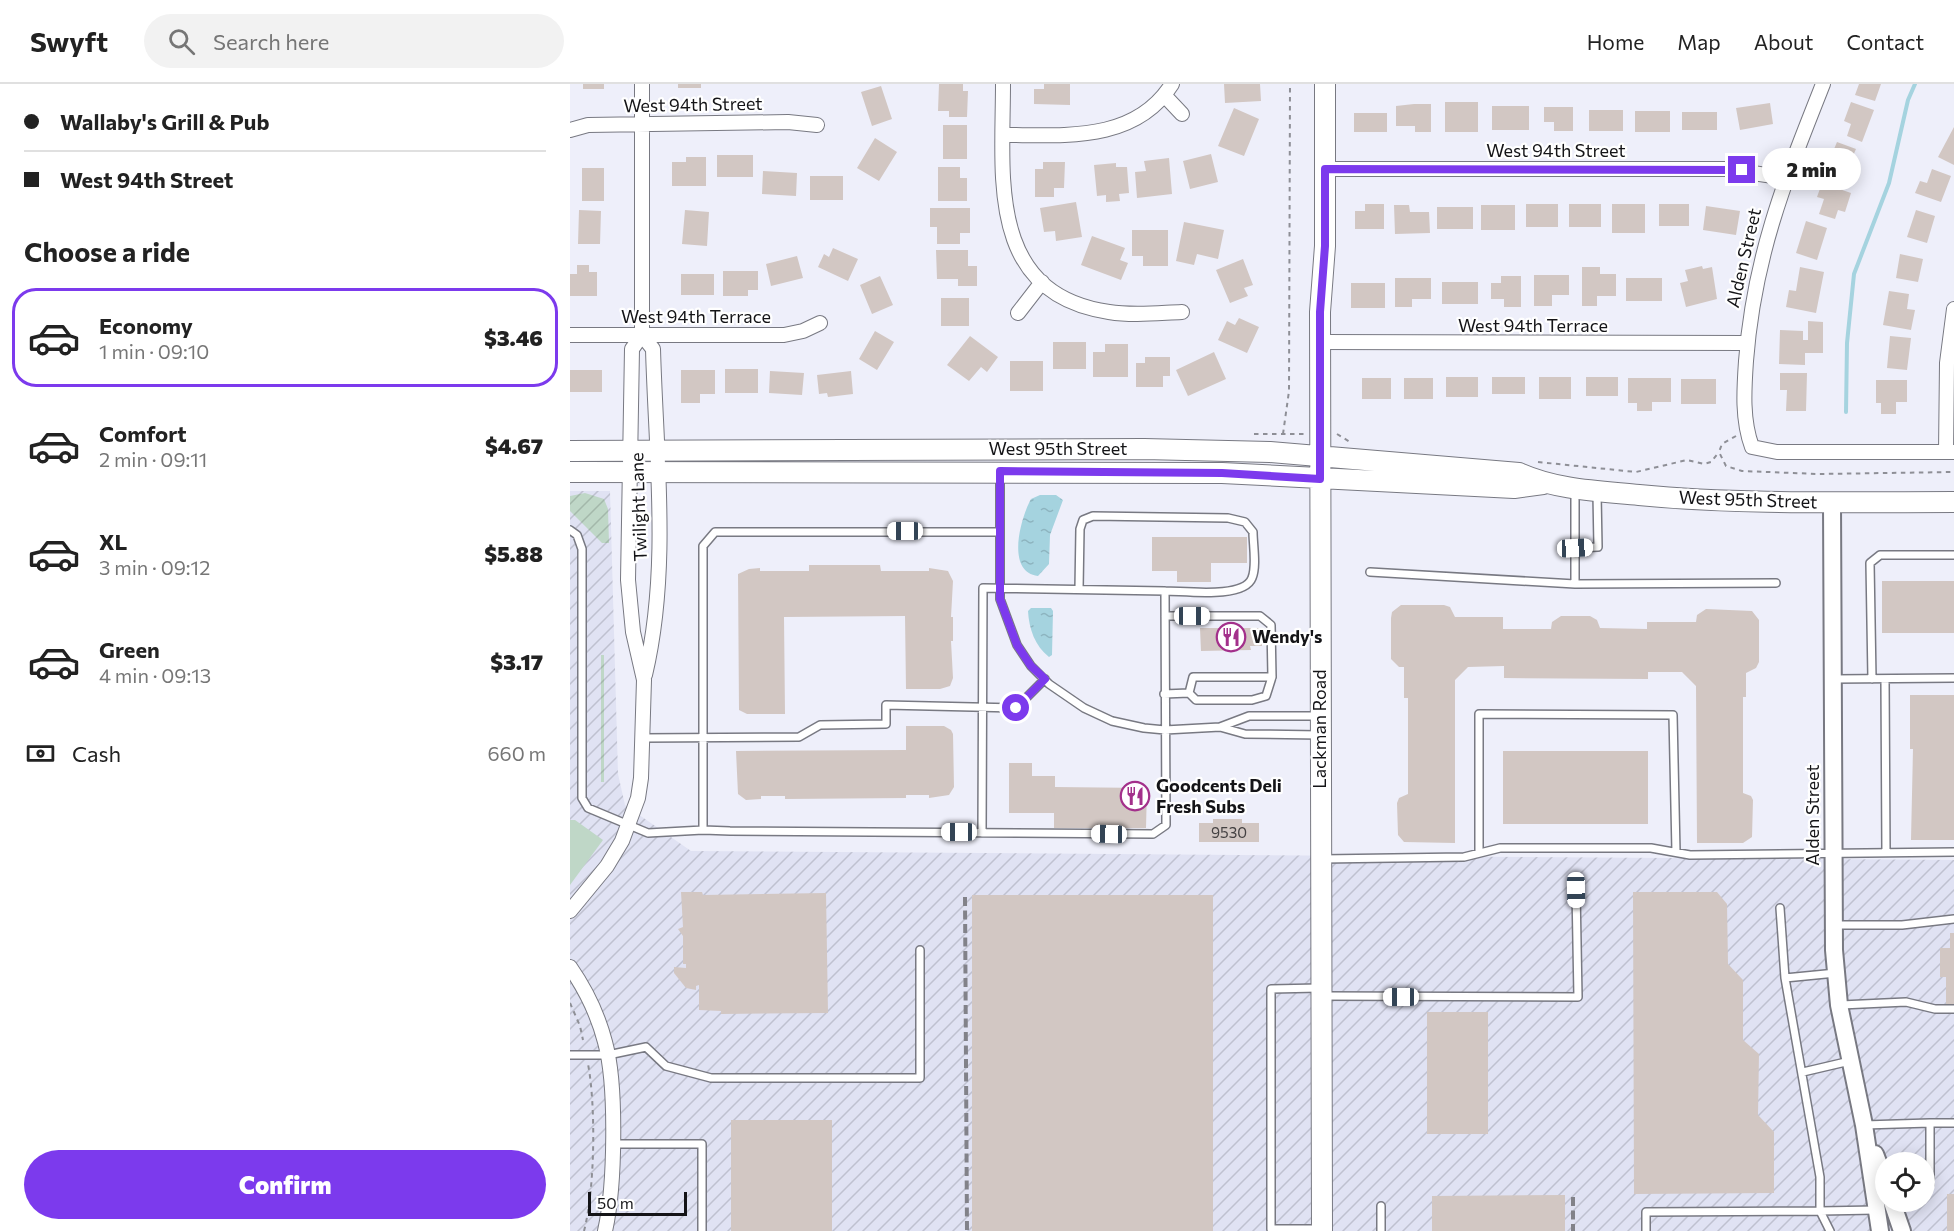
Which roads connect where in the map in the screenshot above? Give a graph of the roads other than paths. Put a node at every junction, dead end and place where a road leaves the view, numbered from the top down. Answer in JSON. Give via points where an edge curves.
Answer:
{"nodes":[{"id":1,"x":642,"y":84,"type":"edge"},
{"id":2,"x":1002,"y":84,"type":"edge"},
{"id":3,"x":1325,"y":84,"type":"edge"},
{"id":4,"x":1823,"y":84,"type":"edge"},
{"id":5,"x":1168,"y":90,"type":"edge"},
{"id":6,"x":1182,"y":114,"type":"dead end"},
{"id":7,"x":642,"y":124,"type":"junction"},
{"id":8,"x":817,"y":125,"type":"dead end"},
{"id":9,"x":570,"y":130,"type":"edge"},
{"id":10,"x":1003,"y":135,"type":"junction"},
{"id":11,"x":1325,"y":169,"type":"junction"},
{"id":12,"x":1786,"y":178,"type":"junction"},
{"id":13,"x":1042,"y":282,"type":"junction"},
{"id":14,"x":1954,"y":309,"type":"edge"},
{"id":15,"x":1182,"y":312,"type":"dead end"},
{"id":16,"x":1018,"y":313,"type":"dead end"},
{"id":17,"x":820,"y":323,"type":"dead end"},
{"id":18,"x":1952,"y":334,"type":"edge"},
{"id":19,"x":570,"y":335,"type":"edge"},
{"id":20,"x":642,"y":335,"type":"junction"},
{"id":21,"x":1320,"y":342,"type":"junction"},
{"id":22,"x":1747,"y":343,"type":"junction"},
{"id":23,"x":631,"y":451,"type":"junction"},
{"id":24,"x":656,"y":451,"type":"junction"},
{"id":25,"x":570,"y":452,"type":"edge"},
{"id":26,"x":1950,"y":452,"type":"edge"},
{"id":27,"x":1320,"y":455,"type":"junction"},
{"id":28,"x":1000,"y":471,"type":"junction"},
{"id":29,"x":570,"y":472,"type":"edge"},
{"id":30,"x":630,"y":472,"type":"junction"},
{"id":31,"x":656,"y":472,"type":"junction"},
{"id":32,"x":1320,"y":479,"type":"junction"},
{"id":33,"x":1543,"y":484,"type":"junction"},
{"id":34,"x":1575,"y":488,"type":"junction"},
{"id":35,"x":1597,"y":491,"type":"junction"},
{"id":36,"x":1832,"y":502,"type":"junction"},
{"id":37,"x":1954,"y":502,"type":"edge"},
{"id":38,"x":570,"y":530,"type":"edge"},
{"id":39,"x":999,"y":532,"type":"junction"},
{"id":40,"x":1575,"y":548,"type":"junction"},
{"id":41,"x":1954,"y":555,"type":"edge"},
{"id":42,"x":1370,"y":572,"type":"dead end"},
{"id":43,"x":1776,"y":583,"type":"dead end"},
{"id":44,"x":1575,"y":584,"type":"junction"},
{"id":45,"x":1000,"y":589,"type":"junction"},
{"id":46,"x":1080,"y":589,"type":"junction"},
{"id":47,"x":1165,"y":591,"type":"junction"},
{"id":48,"x":1165,"y":616,"type":"junction"},
{"id":49,"x":1272,"y":677,"type":"junction"},
{"id":50,"x":1872,"y":678,"type":"junction"},
{"id":51,"x":1885,"y":678,"type":"junction"},
{"id":52,"x":1954,"y":678,"type":"edge"},
{"id":53,"x":1045,"y":679,"type":"junction"},
{"id":54,"x":1832,"y":679,"type":"junction"},
{"id":55,"x":644,"y":680,"type":"junction"},
{"id":56,"x":1189,"y":693,"type":"junction"},
{"id":57,"x":1164,"y":694,"type":"junction"},
{"id":58,"x":983,"y":706,"type":"junction"},
{"id":59,"x":1320,"y":725,"type":"junction"},
{"id":60,"x":1220,"y":727,"type":"junction"},
{"id":61,"x":1165,"y":730,"type":"junction"},
{"id":62,"x":643,"y":738,"type":"junction"},
{"id":63,"x":703,"y":738,"type":"junction"},
{"id":64,"x":629,"y":826,"type":"junction"},
{"id":65,"x":703,"y":830,"type":"junction"},
{"id":66,"x":982,"y":833,"type":"junction"},
{"id":67,"x":1676,"y":852,"type":"junction"},
{"id":68,"x":1954,"y":852,"type":"edge"},
{"id":69,"x":1479,"y":853,"type":"junction"},
{"id":70,"x":1886,"y":853,"type":"junction"},
{"id":71,"x":1833,"y":854,"type":"junction"},
{"id":72,"x":1321,"y":859,"type":"junction"},
{"id":73,"x":1576,"y":890,"type":"dead end"},
{"id":74,"x":1780,"y":908,"type":"dead end"},
{"id":75,"x":570,"y":910,"type":"edge"},
{"id":76,"x":1954,"y":919,"type":"edge"},
{"id":77,"x":1833,"y":925,"type":"junction"},
{"id":78,"x":920,"y":950,"type":"dead end"},
{"id":79,"x":570,"y":967,"type":"edge"},
{"id":80,"x":1836,"y":973,"type":"junction"},
{"id":81,"x":1785,"y":978,"type":"junction"},
{"id":82,"x":1321,"y":992,"type":"junction"},
{"id":83,"x":1839,"y":1005,"type":"junction"},
{"id":84,"x":1954,"y":1009,"type":"edge"},
{"id":85,"x":570,"y":1055,"type":"edge"},
{"id":86,"x":608,"y":1055,"type":"junction"},
{"id":87,"x":1851,"y":1061,"type":"junction"},
{"id":88,"x":1803,"y":1072,"type":"junction"},
{"id":89,"x":1930,"y":1123,"type":"junction"},
{"id":90,"x":1954,"y":1123,"type":"edge"},
{"id":91,"x":1864,"y":1125,"type":"junction"},
{"id":92,"x":612,"y":1144,"type":"junction"},
{"id":93,"x":1930,"y":1152,"type":"edge"},
{"id":94,"x":1875,"y":1154,"type":"edge"},
{"id":95,"x":1875,"y":1203,"type":"edge"},
{"id":96,"x":1381,"y":1206,"type":"dead end"},
{"id":97,"x":1875,"y":1210,"type":"edge"},
{"id":98,"x":1820,"y":1211,"type":"junction"},
{"id":99,"x":1876,"y":1212,"type":"edge"},
{"id":100,"x":1895,"y":1212,"type":"edge"},
{"id":101,"x":1271,"y":1230,"type":"edge"},
{"id":102,"x":1322,"y":1230,"type":"edge"},
{"id":103,"x":605,"y":1231,"type":"edge"},
{"id":104,"x":702,"y":1231,"type":"edge"},
{"id":105,"x":1381,"y":1231,"type":"edge"},
{"id":106,"x":1646,"y":1231,"type":"edge"},
{"id":107,"x":1830,"y":1231,"type":"edge"},
{"id":108,"x":1880,"y":1231,"type":"edge"},
{"id":109,"x":1902,"y":1231,"type":"edge"}],
"edges":[{"from":1,"to":7,"type":"street","name":"Twilight Lane"},
{"from":2,"to":10,"type":"street"},
{"from":3,"to":11,"type":"main road","name":"Lackman Road"},
{"from":4,"to":12,"type":"street","name":"Alden Street"},
{"from":5,"to":6,"type":"street"},
{"from":5,"to":10,"type":"street","via":[[1128,122],[1099,132]]},
{"from":7,"to":8,"type":"street","name":"West 94th Street"},
{"from":7,"to":9,"type":"street","name":"West 94th Street","via":[[588,125]]},
{"from":7,"to":20,"type":"street","name":"Twilight Lane"},
{"from":10,"to":13,"type":"street","via":[[1002,185],[1007,222],[1020,253]]},
{"from":11,"to":12,"type":"street","name":"West 94th Street","via":[[1727,169]]},
{"from":11,"to":21,"type":"main road","name":"Lackman Road"},
{"from":12,"to":22,"type":"street","name":"Alden Street","via":[[1763,247]]},
{"from":13,"to":15,"type":"street","via":[[1068,299],[1109,312]]},
{"from":13,"to":16,"type":"street"},
{"from":14,"to":18,"type":"street"},
{"from":17,"to":20,"type":"street","name":"West 94th Terrace","via":[[803,332],[784,335]]},
{"from":18,"to":26,"type":"street","via":[[1947,363]]},
{"from":19,"to":20,"type":"street","name":"West 94th Terrace"},
{"from":20,"to":23,"type":"street","name":"Twilight Lane","via":[[632,349]]},
{"from":20,"to":24,"type":"street","name":"Twilight Lane","via":[[653,349]]},
{"from":21,"to":22,"type":"street","name":"West 94th Terrace"},
{"from":21,"to":27,"type":"main road","name":"Lackman Road"},
{"from":22,"to":26,"type":"street","name":"Alden Street","via":[[1746,430],[1752,447],[1777,452]]},
{"from":23,"to":24,"type":"main road","name":"West 95th Street"},
{"from":23,"to":25,"type":"main road","name":"West 95th Street"},
{"from":23,"to":30,"type":"street","name":"Twilight Lane"},
{"from":24,"to":27,"type":"main road","name":"West 95th Street","via":[[1144,449]]},
{"from":24,"to":31,"type":"street","name":"Twilight Lane"},
{"from":27,"to":32,"type":"main road","name":"Lackman Road"},
{"from":27,"to":33,"type":"main road","name":"West 95th Street","via":[[1519,473]]},
{"from":28,"to":31,"type":"main road","name":"West 95th Street"},
{"from":28,"to":32,"type":"main road","name":"West 95th Street","via":[[1222,473]]},
{"from":28,"to":39,"type":"lane"},
{"from":29,"to":30,"type":"main road","name":"West 95th Street"},
{"from":30,"to":31,"type":"main road","name":"West 95th Street"},
{"from":30,"to":55,"type":"street","name":"Twilight Lane","via":[[628,580],[633,632]]},
{"from":31,"to":55,"type":"street","name":"Twilight Lane","via":[[659,580],[654,634]]},
{"from":32,"to":33,"type":"main road","name":"West 95th Street","via":[[1514,488]]},
{"from":32,"to":59,"type":"main road","name":"Lackman Road"},
{"from":33,"to":34,"type":"main road","name":"West 95th Street"},
{"from":34,"to":35,"type":"main road","name":"West 95th Street"},
{"from":34,"to":40,"type":"lane"},
{"from":35,"to":36,"type":"main road","name":"West 95th Street","via":[[1693,500]]},
{"from":35,"to":40,"type":"lane","via":[[1598,547]]},
{"from":36,"to":37,"type":"main road","name":"West 95th Street"},
{"from":36,"to":54,"type":"street","name":"Alden Street"},
{"from":38,"to":64,"type":"lane","via":[[577,535],[582,549],[582,798],[588,808]]},
{"from":39,"to":45,"type":"lane"},
{"from":39,"to":63,"type":"lane","via":[[715,532],[703,546]]},
{"from":40,"to":44,"type":"lane"},
{"from":41,"to":50,"type":"lane","via":[[1880,555],[1870,563]]},
{"from":42,"to":44,"type":"lane"},
{"from":43,"to":44,"type":"lane"},
{"from":45,"to":46,"type":"lane"},
{"from":45,"to":53,"type":"lane","via":[[1017,645]]},
{"from":45,"to":58,"type":"lane","via":[[983,588]]},
{"from":46,"to":47,"type":"lane"},
{"from":46,"to":47,"type":"lane","via":[[1080,529],[1083,520],[1093,516],[1228,518],[1245,522],[1253,532],[1253,577],[1247,587],[1235,591]]},
{"from":47,"to":48,"type":"lane"},
{"from":48,"to":49,"type":"lane","via":[[1260,616],[1271,625]]},
{"from":48,"to":57,"type":"lane"},
{"from":49,"to":56,"type":"lane","via":[[1193,677]]},
{"from":49,"to":56,"type":"lane","via":[[1266,696],[1252,700],[1196,700]]},
{"from":50,"to":51,"type":"lane"},
{"from":50,"to":54,"type":"lane"},
{"from":51,"to":52,"type":"lane"},
{"from":51,"to":70,"type":"lane"},
{"from":53,"to":58,"type":"lane","via":[[1016,708]]},
{"from":53,"to":61,"type":"lane","via":[[1084,708],[1112,721]]},
{"from":54,"to":71,"type":"street","name":"Alden Street"},
{"from":55,"to":62,"type":"street","name":"Twilight Lane"},
{"from":56,"to":57,"type":"lane"},
{"from":57,"to":61,"type":"lane"},
{"from":58,"to":63,"type":"lane","via":[[886,705],[886,724],[820,725],[800,737]]},
{"from":58,"to":66,"type":"lane"},
{"from":59,"to":60,"type":"lane","via":[[1245,734]]},
{"from":59,"to":60,"type":"lane","via":[[1249,716]]},
{"from":59,"to":72,"type":"main road","name":"Lackman Road"},
{"from":60,"to":61,"type":"lane"},
{"from":61,"to":66,"type":"lane","via":[[1166,825],[1153,834]]},
{"from":62,"to":63,"type":"lane"},
{"from":62,"to":64,"type":"street","name":"Twilight Lane","via":[[641,778]]},
{"from":63,"to":65,"type":"lane"},
{"from":64,"to":65,"type":"lane","via":[[648,833]]},
{"from":64,"to":75,"type":"street","name":"Twilight Lane","via":[[607,866]]},
{"from":65,"to":66,"type":"lane"},
{"from":67,"to":69,"type":"lane","via":[[1651,848],[1500,848]]},
{"from":67,"to":69,"type":"lane","via":[[1673,715],[1479,714]]},
{"from":67,"to":71,"type":"lane"},
{"from":68,"to":70,"type":"lane"},
{"from":69,"to":72,"type":"lane","via":[[1464,857]]},
{"from":70,"to":71,"type":"lane"},
{"from":71,"to":77,"type":"street","name":"Alden Street"},
{"from":72,"to":82,"type":"main road","name":"Lackman Road"},
{"from":73,"to":82,"type":"lane","via":[[1578,997]]},
{"from":74,"to":81,"type":"lane"},
{"from":76,"to":77,"type":"lane","via":[[1902,925]]},
{"from":77,"to":80,"type":"street","name":"Alden Street"},
{"from":78,"to":86,"type":"lane","via":[[920,1078],[711,1078],[666,1066],[646,1047]]},
{"from":79,"to":86,"type":"street","via":[[594,1007]]},
{"from":80,"to":81,"type":"lane"},
{"from":80,"to":83,"type":"street","name":"Alden Street"},
{"from":81,"to":88,"type":"lane"},
{"from":82,"to":101,"type":"lane","via":[[1270,989]]},
{"from":82,"to":102,"type":"main road","name":"Lackman Road"},
{"from":83,"to":84,"type":"lane","via":[[1906,1002]]},
{"from":83,"to":87,"type":"street","name":"Alden Street"},
{"from":85,"to":86,"type":"lane"},
{"from":86,"to":92,"type":"street"},
{"from":87,"to":88,"type":"lane"},
{"from":87,"to":91,"type":"street","name":"Alden Street"},
{"from":88,"to":98,"type":"lane","via":[[1820,1177]]},
{"from":89,"to":90,"type":"lane"},
{"from":89,"to":91,"type":"lane"},
{"from":89,"to":93,"type":"lane"},
{"from":91,"to":94,"type":"street","name":"Alden Street"},
{"from":91,"to":95,"type":"street","name":"Alden Street"},
{"from":92,"to":103,"type":"street"},
{"from":92,"to":104,"type":"lane","via":[[702,1144]]},
{"from":96,"to":105,"type":"lane"},
{"from":97,"to":98,"type":"lane"},
{"from":98,"to":106,"type":"lane","via":[[1646,1212]]},
{"from":98,"to":107,"type":"lane"},
{"from":99,"to":108,"type":"street","name":"Alden Street"},
{"from":100,"to":109,"type":"street"},
{"from":101,"to":102,"type":"lane"}]}
